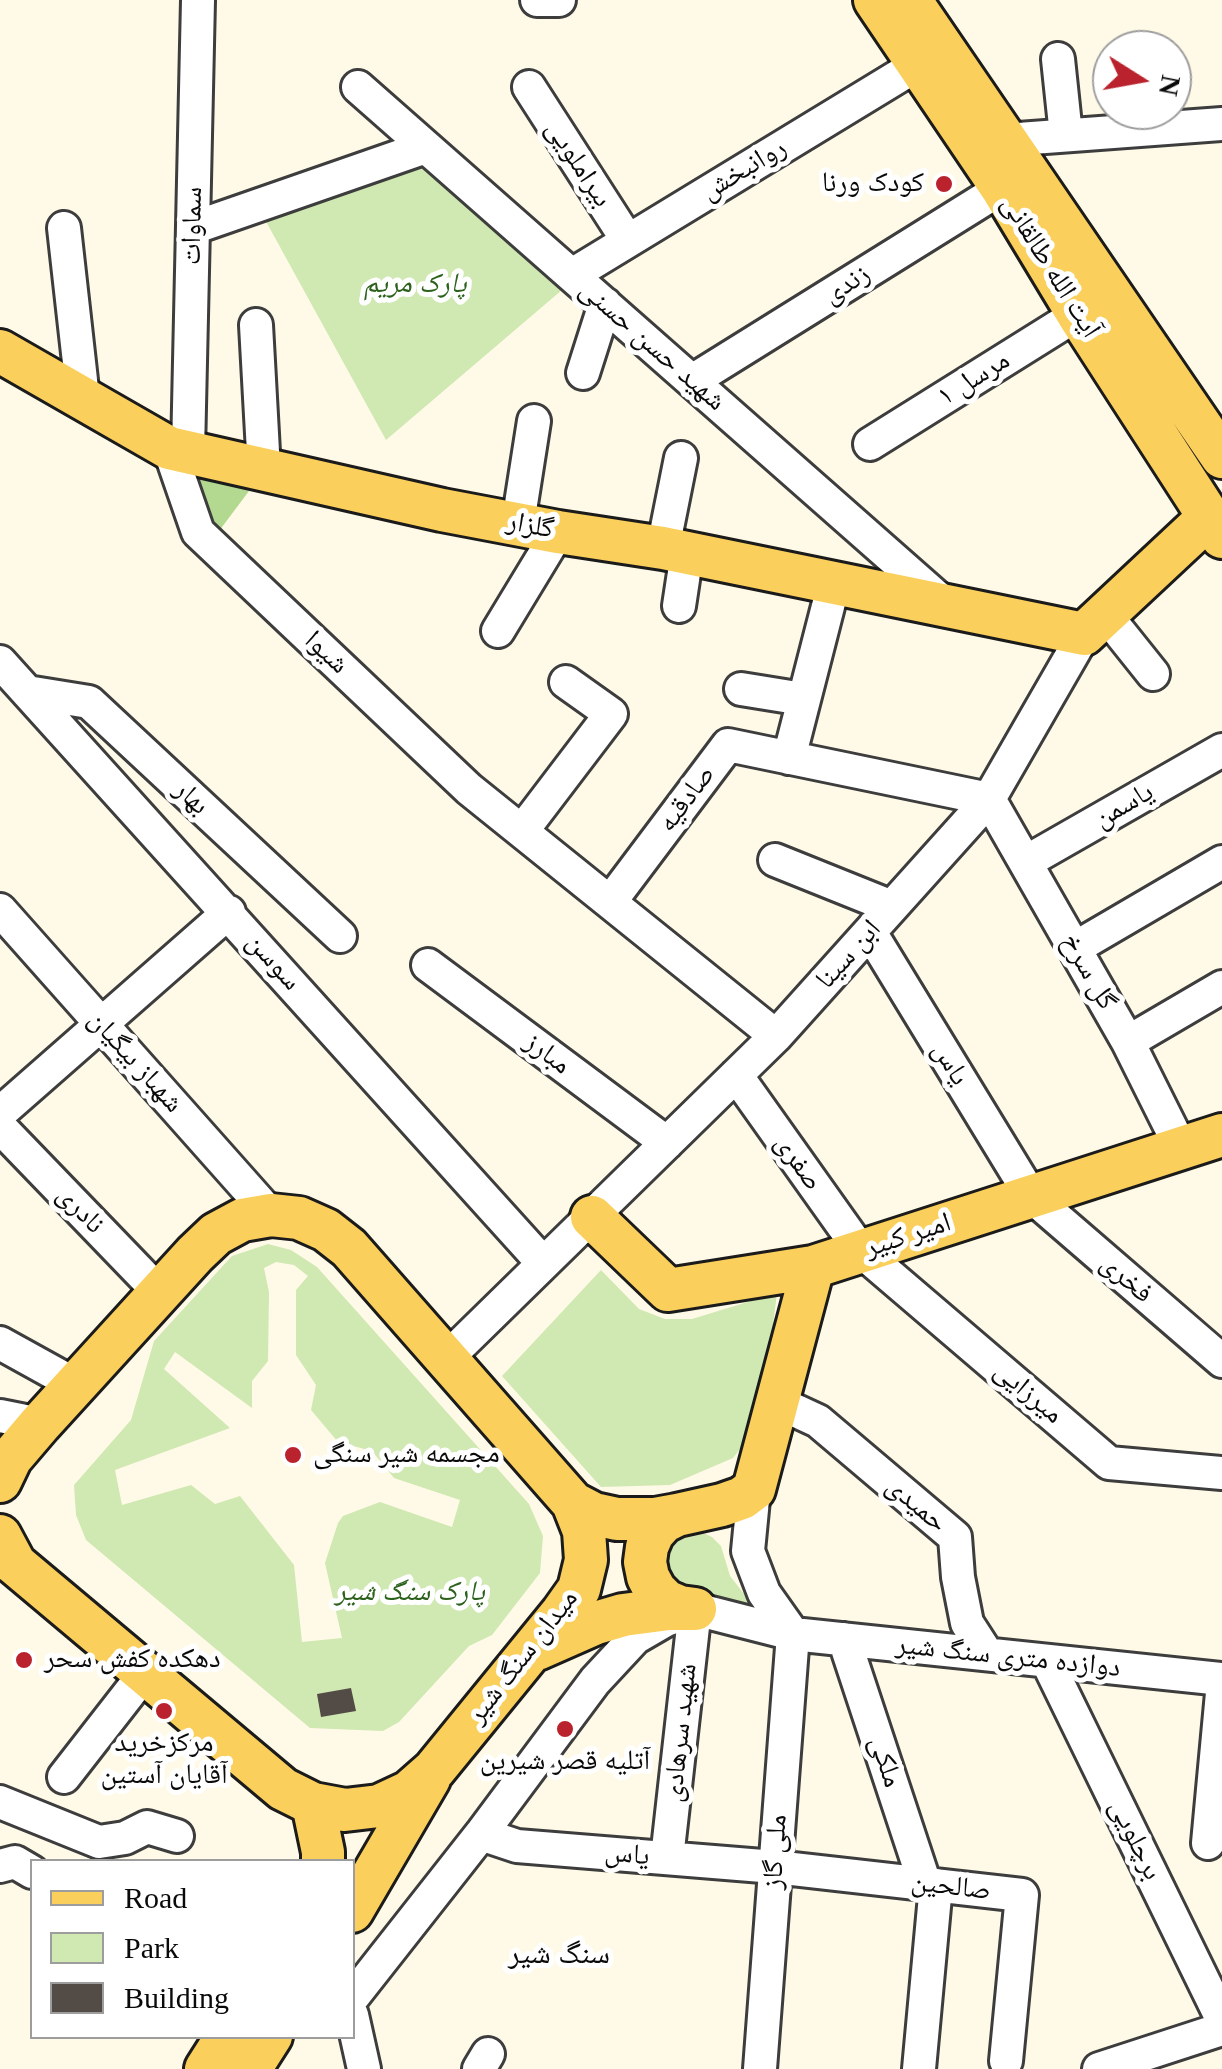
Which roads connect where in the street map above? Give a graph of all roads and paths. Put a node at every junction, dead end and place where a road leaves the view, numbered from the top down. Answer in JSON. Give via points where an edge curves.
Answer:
{"nodes":[{"id":1,"x":198,"y":0,"type":"edge"},
{"id":2,"x":537,"y":0,"type":"edge"},
{"id":3,"x":559,"y":0,"type":"edge"},
{"id":4,"x":875,"y":0,"type":"edge"},
{"id":5,"x":910,"y":0,"type":"edge"},
{"id":6,"x":1058,"y":59,"type":"dead end"},
{"id":7,"x":917,"y":66,"type":"junction"},
{"id":8,"x":358,"y":86,"type":"dead end"},
{"id":9,"x":529,"y":87,"type":"dead end"},
{"id":10,"x":1222,"y":124,"type":"edge"},
{"id":11,"x":1066,"y":135,"type":"junction"},
{"id":12,"x":1005,"y":140,"type":"junction"},
{"id":13,"x":426,"y":147,"type":"junction"},
{"id":14,"x":1002,"y":188,"type":"junction"},
{"id":15,"x":1042,"y":222,"type":"junction"},
{"id":16,"x":64,"y":228,"type":"dead end"},
{"id":17,"x":193,"y":228,"type":"junction"},
{"id":18,"x":628,"y":241,"type":"junction"},
{"id":19,"x":572,"y":275,"type":"junction"},
{"id":20,"x":605,"y":304,"type":"junction"},
{"id":21,"x":1078,"y":314,"type":"junction"},
{"id":22,"x":256,"y":325,"type":"dead end"},
{"id":23,"x":0,"y":350,"type":"edge"},
{"id":24,"x":583,"y":374,"type":"dead end"},
{"id":25,"x":692,"y":382,"type":"junction"},
{"id":26,"x":83,"y":398,"type":"junction"},
{"id":27,"x":534,"y":421,"type":"dead end"},
{"id":28,"x":870,"y":444,"type":"dead end"},
{"id":29,"x":178,"y":450,"type":"junction"},
{"id":30,"x":1222,"y":457,"type":"edge"},
{"id":31,"x":681,"y":458,"type":"dead end"},
{"id":32,"x":264,"y":470,"type":"junction"},
{"id":33,"x":1215,"y":527,"type":"edge"},
{"id":34,"x":538,"y":528,"type":"junction"},
{"id":35,"x":675,"y":551,"type":"junction"},
{"id":36,"x":834,"y":583,"type":"junction"},
{"id":37,"x":679,"y":606,"type":"dead end"},
{"id":38,"x":947,"y":606,"type":"junction"},
{"id":39,"x":1094,"y":624,"type":"junction"},
{"id":40,"x":498,"y":630,"type":"dead end"},
{"id":41,"x":0,"y":662,"type":"edge"},
{"id":42,"x":1152,"y":674,"type":"dead end"},
{"id":43,"x":566,"y":682,"type":"dead end"},
{"id":44,"x":741,"y":689,"type":"dead end"},
{"id":45,"x":28,"y":692,"type":"junction"},
{"id":46,"x":803,"y":699,"type":"junction"},
{"id":47,"x":1222,"y":750,"type":"edge"},
{"id":48,"x":789,"y":758,"type":"junction"},
{"id":49,"x":989,"y":799,"type":"junction"},
{"id":50,"x":522,"y":831,"type":"junction"},
{"id":51,"x":775,"y":860,"type":"dead end"},
{"id":52,"x":1026,"y":862,"type":"junction"},
{"id":53,"x":1222,"y":862,"type":"edge"},
{"id":54,"x":610,"y":902,"type":"junction"},
{"id":55,"x":0,"y":910,"type":"edge"},
{"id":56,"x":228,"y":912,"type":"junction"},
{"id":57,"x":881,"y":920,"type":"junction"},
{"id":58,"x":340,"y":936,"type":"dead end"},
{"id":59,"x":1075,"y":948,"type":"junction"},
{"id":60,"x":428,"y":965,"type":"dead end"},
{"id":61,"x":1222,"y":987,"type":"edge"},
{"id":62,"x":101,"y":1024,"type":"junction"},
{"id":63,"x":776,"y":1036,"type":"junction"},
{"id":64,"x":1128,"y":1042,"type":"junction"},
{"id":65,"x":736,"y":1075,"type":"junction"},
{"id":66,"x":0,"y":1113,"type":"edge"},
{"id":67,"x":0,"y":1126,"type":"edge"},
{"id":68,"x":1222,"y":1134,"type":"edge"},
{"id":69,"x":667,"y":1143,"type":"junction"},
{"id":70,"x":1181,"y":1148,"type":"junction"},
{"id":71,"x":1031,"y":1196,"type":"junction"},
{"id":72,"x":270,"y":1215,"type":"junction"},
{"id":73,"x":592,"y":1217,"type":"junction"},
{"id":74,"x":861,"y":1251,"type":"junction"},
{"id":75,"x":543,"y":1263,"type":"junction"},
{"id":76,"x":812,"y":1266,"type":"junction"},
{"id":77,"x":160,"y":1293,"type":"junction"},
{"id":78,"x":0,"y":1344,"type":"edge"},
{"id":79,"x":446,"y":1359,"type":"junction"},
{"id":80,"x":1222,"y":1361,"type":"edge"},
{"id":81,"x":76,"y":1385,"type":"junction"},
{"id":82,"x":777,"y":1402,"type":"junction"},
{"id":83,"x":20,"y":1420,"type":"edge"},
{"id":84,"x":1222,"y":1474,"type":"edge"},
{"id":85,"x":0,"y":1481,"type":"edge"},
{"id":86,"x":754,"y":1489,"type":"junction"},
{"id":87,"x":573,"y":1503,"type":"junction"},
{"id":88,"x":676,"y":1515,"type":"junction"},
{"id":89,"x":5,"y":1556,"type":"edge"},
{"id":90,"x":695,"y":1609,"type":"junction"},
{"id":91,"x":793,"y":1634,"type":"junction"},
{"id":92,"x":844,"y":1639,"type":"junction"},
{"id":93,"x":530,"y":1653,"type":"junction"},
{"id":94,"x":987,"y":1654,"type":"junction"},
{"id":95,"x":1047,"y":1661,"type":"junction"},
{"id":96,"x":145,"y":1673,"type":"junction"},
{"id":97,"x":1222,"y":1679,"type":"edge"},
{"id":98,"x":1222,"y":1693,"type":"edge"},
{"id":99,"x":434,"y":1770,"type":"junction"},
{"id":100,"x":64,"y":1777,"type":"dead end"},
{"id":101,"x":0,"y":1802,"type":"edge"},
{"id":102,"x":313,"y":1804,"type":"junction"},
{"id":103,"x":480,"y":1834,"type":"junction"},
{"id":104,"x":177,"y":1836,"type":"dead end"},
{"id":105,"x":1208,"y":1842,"type":"dead end"},
{"id":106,"x":667,"y":1858,"type":"junction"},
{"id":107,"x":322,"y":1859,"type":"edge"},
{"id":108,"x":0,"y":1866,"type":"edge"},
{"id":109,"x":775,"y":1867,"type":"junction"},
{"id":110,"x":30,"y":1871,"type":"edge"},
{"id":111,"x":931,"y":1885,"type":"junction"},
{"id":112,"x":355,"y":1906,"type":"edge"},
{"id":113,"x":355,"y":1994,"type":"edge"},
{"id":114,"x":1222,"y":2019,"type":"edge"},
{"id":115,"x":355,"y":2028,"type":"edge"},
{"id":116,"x":1222,"y":2029,"type":"edge"},
{"id":117,"x":225,"y":2039,"type":"edge"},
{"id":118,"x":269,"y":2039,"type":"edge"},
{"id":119,"x":1006,"y":2061,"type":"dead end"},
{"id":120,"x":206,"y":2069,"type":"edge"},
{"id":121,"x":250,"y":2069,"type":"edge"},
{"id":122,"x":364,"y":2069,"type":"edge"},
{"id":123,"x":760,"y":2069,"type":"edge"},
{"id":124,"x":919,"y":2069,"type":"edge"},
{"id":125,"x":1098,"y":2069,"type":"edge"}],
"edges":[{"from":1,"to":17,"type":"street","name":"سماوات"},
{"from":2,"to":3,"type":"street"},
{"from":4,"to":7,"type":"main road","name":"آیت الله طالقانی"},
{"from":5,"to":12,"type":"main road","name":"آیت الله طالقانی"},
{"from":6,"to":11,"type":"street"},
{"from":7,"to":14,"type":"main road","name":"آیت الله طالقانی"},
{"from":7,"to":18,"type":"street","name":"روانبخش"},
{"from":8,"to":13,"type":"street","name":"شهید حسن حسنی"},
{"from":9,"to":18,"type":"street","name":"بیراملویی"},
{"from":10,"to":11,"type":"street"},
{"from":11,"to":12,"type":"street"},
{"from":12,"to":15,"type":"main road","name":"آیت الله طالقانی"},
{"from":13,"to":17,"type":"street"},
{"from":13,"to":19,"type":"street","name":"شهید حسن حسنی"},
{"from":14,"to":15,"type":"main road","name":"آیت الله طالقانی"},
{"from":14,"to":25,"type":"street","name":"زندی"},
{"from":15,"to":21,"type":"main road","name":"آیت الله طالقانی"},
{"from":15,"to":30,"type":"main road","name":"آیت الله طالقانی"},
{"from":16,"to":26,"type":"street"},
{"from":17,"to":29,"type":"street","name":"سماوات"},
{"from":18,"to":19,"type":"street","name":"روانبخش"},
{"from":19,"to":20,"type":"street","name":"شهید حسن حسنی"},
{"from":20,"to":24,"type":"street"},
{"from":20,"to":25,"type":"street","name":"شهید حسن حسنی"},
{"from":21,"to":28,"type":"street","name":"مرسل ۱"},
{"from":21,"to":33,"type":"main road","name":"آیت الله طالقانی"},
{"from":22,"to":32,"type":"street"},
{"from":23,"to":26,"type":"main road","name":"گلزار"},
{"from":25,"to":38,"type":"street","name":"شهید حسن حسنی"},
{"from":26,"to":29,"type":"main road","name":"گلزار"},
{"from":27,"to":34,"type":"street"},
{"from":29,"to":32,"type":"main road","name":"گلزار"},
{"from":29,"to":50,"type":"street","name":"شیوا","via":[[198,532]]},
{"from":31,"to":35,"type":"street"},
{"from":32,"to":34,"type":"main road","name":"گلزار"},
{"from":33,"to":39,"type":"main road","name":"ابن سینا"},
{"from":34,"to":35,"type":"main road","name":"گلزار"},
{"from":34,"to":40,"type":"street"},
{"from":35,"to":36,"type":"main road","name":"گلزار"},
{"from":35,"to":37,"type":"street"},
{"from":36,"to":38,"type":"main road","name":"گلزار"},
{"from":36,"to":46,"type":"street"},
{"from":38,"to":39,"type":"main road","name":"گلزار"},
{"from":39,"to":42,"type":"street"},
{"from":39,"to":49,"type":"street","name":"ابن سینا"},
{"from":41,"to":45,"type":"street","name":"سوسن"},
{"from":43,"to":50,"type":"street","via":[[611,714]]},
{"from":44,"to":46,"type":"street"},
{"from":45,"to":56,"type":"street","name":"سوسن"},
{"from":45,"to":58,"type":"street","name":"بهار","via":[[88,702]]},
{"from":46,"to":48,"type":"street"},
{"from":47,"to":52,"type":"street","name":"یاسمن"},
{"from":48,"to":49,"type":"street","name":"صادقیه"},
{"from":48,"to":54,"type":"street","name":"صادقیه","via":[[728,746]]},
{"from":49,"to":52,"type":"street","name":"گل سرخ"},
{"from":49,"to":57,"type":"street","name":"ابن سینا"},
{"from":50,"to":54,"type":"street","name":"شیوا"},
{"from":51,"to":57,"type":"street"},
{"from":52,"to":59,"type":"street","name":"گل سرخ"},
{"from":53,"to":59,"type":"street"},
{"from":54,"to":63,"type":"street","name":"شیوا"},
{"from":55,"to":62,"type":"street","name":"شهباز بیگیان"},
{"from":56,"to":62,"type":"street"},
{"from":56,"to":75,"type":"street","name":"سوسن"},
{"from":57,"to":63,"type":"street","name":"ابن سینا"},
{"from":57,"to":71,"type":"street","name":"یاس"},
{"from":59,"to":64,"type":"street","name":"گل سرخ"},
{"from":60,"to":69,"type":"street","name":"مبارز"},
{"from":61,"to":64,"type":"street"},
{"from":62,"to":66,"type":"street"},
{"from":62,"to":72,"type":"street","name":"شهباز بیگیان"},
{"from":63,"to":65,"type":"street","name":"ابن سینا"},
{"from":64,"to":70,"type":"street","name":"گل سرخ"},
{"from":65,"to":69,"type":"street","name":"ابن سینا"},
{"from":65,"to":74,"type":"street","name":"صفری"},
{"from":67,"to":77,"type":"street","name":"نادری"},
{"from":68,"to":70,"type":"main road","name":"امیر کبیر"},
{"from":69,"to":73,"type":"street","name":"ابن سینا"},
{"from":70,"to":71,"type":"main road","name":"امیر کبیر"},
{"from":71,"to":74,"type":"main road","name":"امیر کبیر"},
{"from":71,"to":80,"type":"street","name":"فخری"},
{"from":72,"to":77,"type":"main road","via":[[216,1234]]},
{"from":72,"to":79,"type":"main road","name":"میدان سنگ شیر","via":[[299,1218],[349,1248]]},
{"from":73,"to":75,"type":"street","name":"ابن سینا"},
{"from":73,"to":76,"type":"main road","name":"امیر کبیر","via":[[668,1290]]},
{"from":74,"to":76,"type":"main road","name":"امیر کبیر"},
{"from":74,"to":84,"type":"street","name":"میرزایی","via":[[1109,1462]]},
{"from":75,"to":79,"type":"street","name":"ابن سینا"},
{"from":76,"to":82,"type":"main road"},
{"from":77,"to":81,"type":"main road"},
{"from":78,"to":81,"type":"street"},
{"from":79,"to":87,"type":"main road","name":"میدان سنگ شیر"},
{"from":81,"to":83,"type":"main road"},
{"from":82,"to":86,"type":"main road"},
{"from":82,"to":94,"type":"street","name":"حمیدی","via":[[818,1421],[955,1537],[968,1623]]},
{"from":83,"to":85,"type":"main road"},
{"from":86,"to":88,"type":"main road","via":[[722,1506]]},
{"from":86,"to":91,"type":"street","via":[[748,1551],[764,1593]]},
{"from":87,"to":88,"type":"main road","via":[[616,1519]]},
{"from":87,"to":93,"type":"main road","name":"میدان سنگ شیر","via":[[586,1560],[578,1589]]},
{"from":88,"to":90,"type":"main road","via":[[646,1547],[648,1577],[666,1600]]},
{"from":89,"to":96,"type":"main road","name":"میدان سنگ شیر"},
{"from":90,"to":91,"type":"street","name":"دوازده متری سنگ شیر"},
{"from":90,"to":93,"type":"main road","via":[[622,1616]]},
{"from":90,"to":103,"type":"street","via":[[635,1638]]},
{"from":90,"to":106,"type":"street","name":"شهید سرهادی"},
{"from":91,"to":92,"type":"street","name":"دوازده متری سنگ شیر"},
{"from":91,"to":109,"type":"street","name":"ملی گاز"},
{"from":92,"to":94,"type":"street","name":"دوازده متری سنگ شیر"},
{"from":92,"to":111,"type":"street","name":"ملکی"},
{"from":93,"to":99,"type":"main road","name":"میدان سنگ شیر"},
{"from":94,"to":95,"type":"street","name":"دوازده متری سنگ شیر"},
{"from":95,"to":97,"type":"street","name":"دوازده متری سنگ شیر"},
{"from":95,"to":114,"type":"street","name":"برچلویی"},
{"from":96,"to":100,"type":"street"},
{"from":96,"to":102,"type":"main road","name":"میدان سنگ شیر","via":[[283,1789]]},
{"from":98,"to":105,"type":"street"},
{"from":99,"to":102,"type":"main road","name":"میدان سنگ شیر","via":[[379,1806]]},
{"from":99,"to":112,"type":"main road"},
{"from":101,"to":104,"type":"street","via":[[99,1842],[147,1827]]},
{"from":102,"to":107,"type":"main road"},
{"from":103,"to":106,"type":"street","name":"یاس","via":[[518,1846]]},
{"from":103,"to":113,"type":"street"},
{"from":106,"to":109,"type":"street","name":"یاس"},
{"from":108,"to":110,"type":"street","via":[[16,1862]]},
{"from":109,"to":111,"type":"street","name":"صالحین"},
{"from":109,"to":123,"type":"street","name":"ملی گاز"},
{"from":111,"to":119,"type":"street","name":"صالحین","via":[[1022,1895]]},
{"from":111,"to":124,"type":"street","name":"ملکی"},
{"from":115,"to":122,"type":"street"},
{"from":116,"to":125,"type":"street"},
{"from":117,"to":120,"type":"main road"},
{"from":118,"to":121,"type":"main road"}]}
